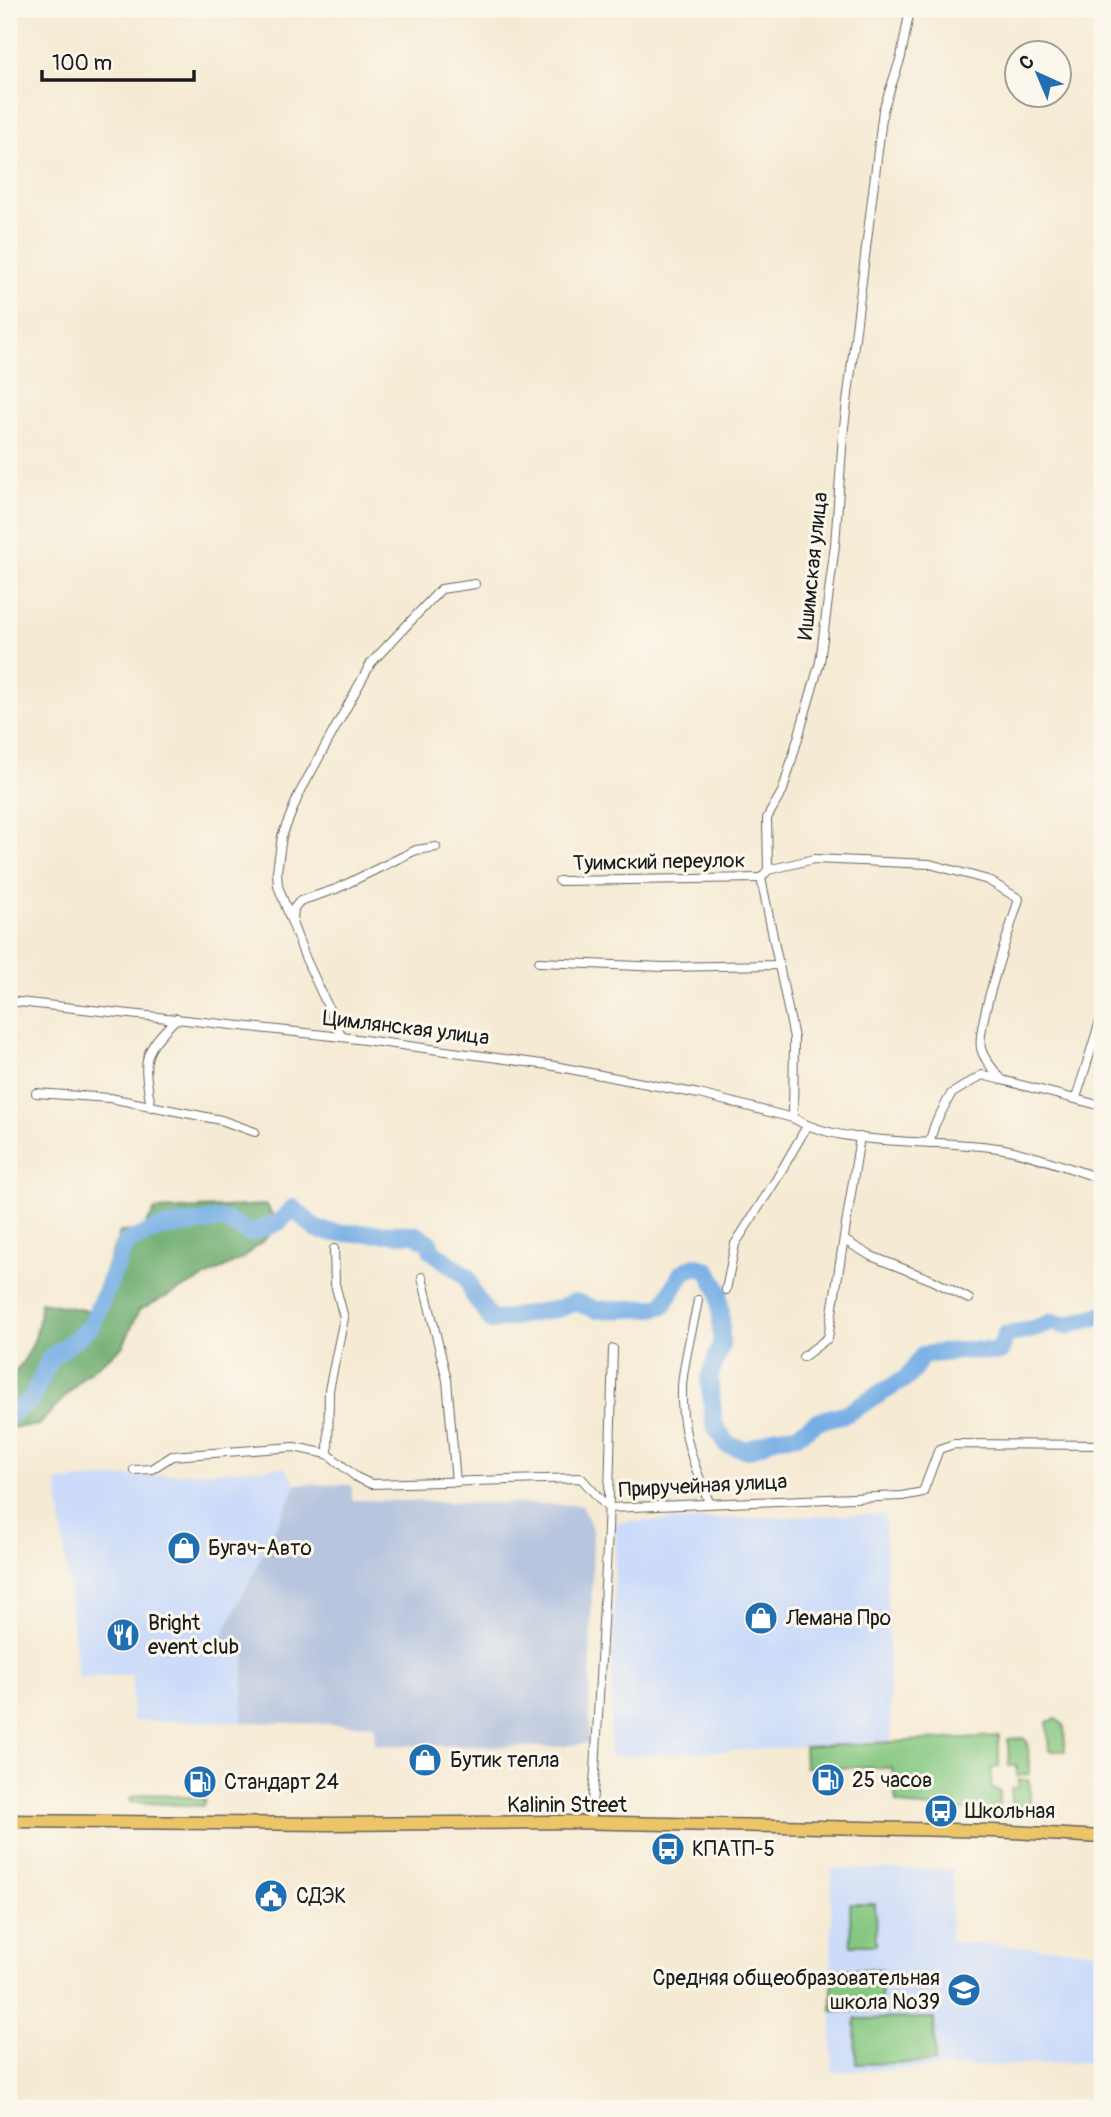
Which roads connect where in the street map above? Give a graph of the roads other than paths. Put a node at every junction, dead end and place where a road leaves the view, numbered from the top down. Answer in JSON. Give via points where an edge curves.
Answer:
{"nodes":[{"id":1,"x":910,"y":9,"type":"edge"},
{"id":2,"x":475,"y":584,"type":"dead end"},
{"id":3,"x":436,"y":847,"type":"dead end"},
{"id":4,"x":768,"y":870,"type":"junction"},
{"id":5,"x":761,"y":878,"type":"junction"},
{"id":6,"x":559,"y":881,"type":"dead end"},
{"id":7,"x":293,"y":926,"type":"junction"},
{"id":8,"x":540,"y":962,"type":"dead end"},
{"id":9,"x":779,"y":965,"type":"junction"},
{"id":10,"x":9,"y":1001,"type":"edge"},
{"id":11,"x":1102,"y":1015,"type":"edge"},
{"id":12,"x":177,"y":1018,"type":"junction"},
{"id":13,"x":342,"y":1037,"type":"junction"},
{"id":14,"x":1002,"y":1080,"type":"junction"},
{"id":15,"x":36,"y":1093,"type":"dead end"},
{"id":16,"x":1076,"y":1098,"type":"junction"},
{"id":17,"x":1102,"y":1106,"type":"edge"},
{"id":18,"x":151,"y":1107,"type":"junction"},
{"id":19,"x":793,"y":1118,"type":"junction"},
{"id":20,"x":807,"y":1126,"type":"junction"},
{"id":21,"x":255,"y":1132,"type":"dead end"},
{"id":22,"x":860,"y":1137,"type":"junction"},
{"id":23,"x":929,"y":1143,"type":"junction"},
{"id":24,"x":1102,"y":1179,"type":"edge"},
{"id":25,"x":844,"y":1240,"type":"junction"},
{"id":26,"x":334,"y":1249,"type":"dead end"},
{"id":27,"x":422,"y":1277,"type":"dead end"},
{"id":28,"x":726,"y":1290,"type":"dead end"},
{"id":29,"x":970,"y":1299,"type":"dead end"},
{"id":30,"x":698,"y":1300,"type":"dead end"},
{"id":31,"x":612,"y":1349,"type":"dead end"},
{"id":32,"x":803,"y":1357,"type":"dead end"},
{"id":33,"x":1102,"y":1445,"type":"edge"},
{"id":34,"x":328,"y":1454,"type":"junction"},
{"id":35,"x":134,"y":1470,"type":"dead end"},
{"id":36,"x":456,"y":1482,"type":"junction"},
{"id":37,"x":709,"y":1502,"type":"junction"},
{"id":38,"x":608,"y":1508,"type":"junction"},
{"id":39,"x":32,"y":1822,"type":"junction"},
{"id":40,"x":9,"y":1823,"type":"edge"},
{"id":41,"x":590,"y":1824,"type":"junction"},
{"id":42,"x":9,"y":1830,"type":"edge"},
{"id":43,"x":1102,"y":1837,"type":"edge"}],
"edges":[{"from":1,"to":4,"type":"street","name":"Ишимская улица","via":[[901,57],[883,110],[820,662],[783,790],[767,818]]},
{"from":2,"to":7,"type":"street","via":[[442,589],[382,649],[305,783],[282,835],[277,871]]},
{"from":3,"to":7,"type":"street","via":[[416,850],[336,889],[300,901],[294,908]]},
{"from":4,"to":5,"type":"street"},
{"from":4,"to":14,"type":"street","via":[[814,859],[930,864],[988,880],[1019,899],[980,1040],[981,1051]]},
{"from":5,"to":6,"type":"street","name":"Туимский переулок"},
{"from":5,"to":9,"type":"street"},
{"from":7,"to":13,"type":"street"},
{"from":8,"to":9,"type":"street"},
{"from":9,"to":19,"type":"street","via":[[794,1038]]},
{"from":10,"to":12,"type":"street","name":"Цимлянская улица"},
{"from":11,"to":16,"type":"street"},
{"from":12,"to":13,"type":"street","name":"Цимлянская улица"},
{"from":12,"to":18,"type":"street","via":[[158,1037],[145,1060]]},
{"from":13,"to":19,"type":"street","name":"Цимлянская улица","via":[[549,1065],[699,1094]]},
{"from":14,"to":16,"type":"street"},
{"from":14,"to":23,"type":"street","via":[[982,1075],[951,1094]]},
{"from":15,"to":18,"type":"street","via":[[110,1098]]},
{"from":16,"to":17,"type":"street"},
{"from":18,"to":21,"type":"street","via":[[221,1120]]},
{"from":19,"to":20,"type":"street","name":"Цимлянская улица"},
{"from":20,"to":22,"type":"street","name":"Цимлянская улица"},
{"from":20,"to":28,"type":"street","via":[[735,1244]]},
{"from":22,"to":23,"type":"street","name":"Цимлянская улица"},
{"from":22,"to":25,"type":"street"},
{"from":23,"to":24,"type":"street","name":"Цимлянская улица","via":[[1005,1149]]},
{"from":25,"to":29,"type":"street"},
{"from":25,"to":32,"type":"street","via":[[828,1338]]},
{"from":26,"to":34,"type":"street","via":[[335,1284],[344,1318],[329,1390]]},
{"from":27,"to":36,"type":"street","via":[[447,1380]]},
{"from":30,"to":37,"type":"street","via":[[682,1385],[684,1429]]},
{"from":31,"to":38,"type":"street"},
{"from":33,"to":37,"type":"street","name":"Приручейная улица","via":[[954,1444],[939,1449],[923,1492]]},
{"from":34,"to":35,"type":"street","name":"Приручейная улица","via":[[294,1447],[172,1456],[152,1469]]},
{"from":34,"to":36,"type":"street","name":"Приручейная улица","via":[[370,1484]]},
{"from":36,"to":38,"type":"street","name":"Приручейная улица","via":[[581,1478]]},
{"from":37,"to":38,"type":"street","name":"Приручейная улица"},
{"from":38,"to":41,"type":"street"},
{"from":39,"to":40,"type":"main road","name":"Kalinin Street"},
{"from":39,"to":41,"type":"main road","name":"Kalinin Street"},
{"from":39,"to":42,"type":"main road"},
{"from":41,"to":43,"type":"main road","name":"Kalinin Street"}]}
